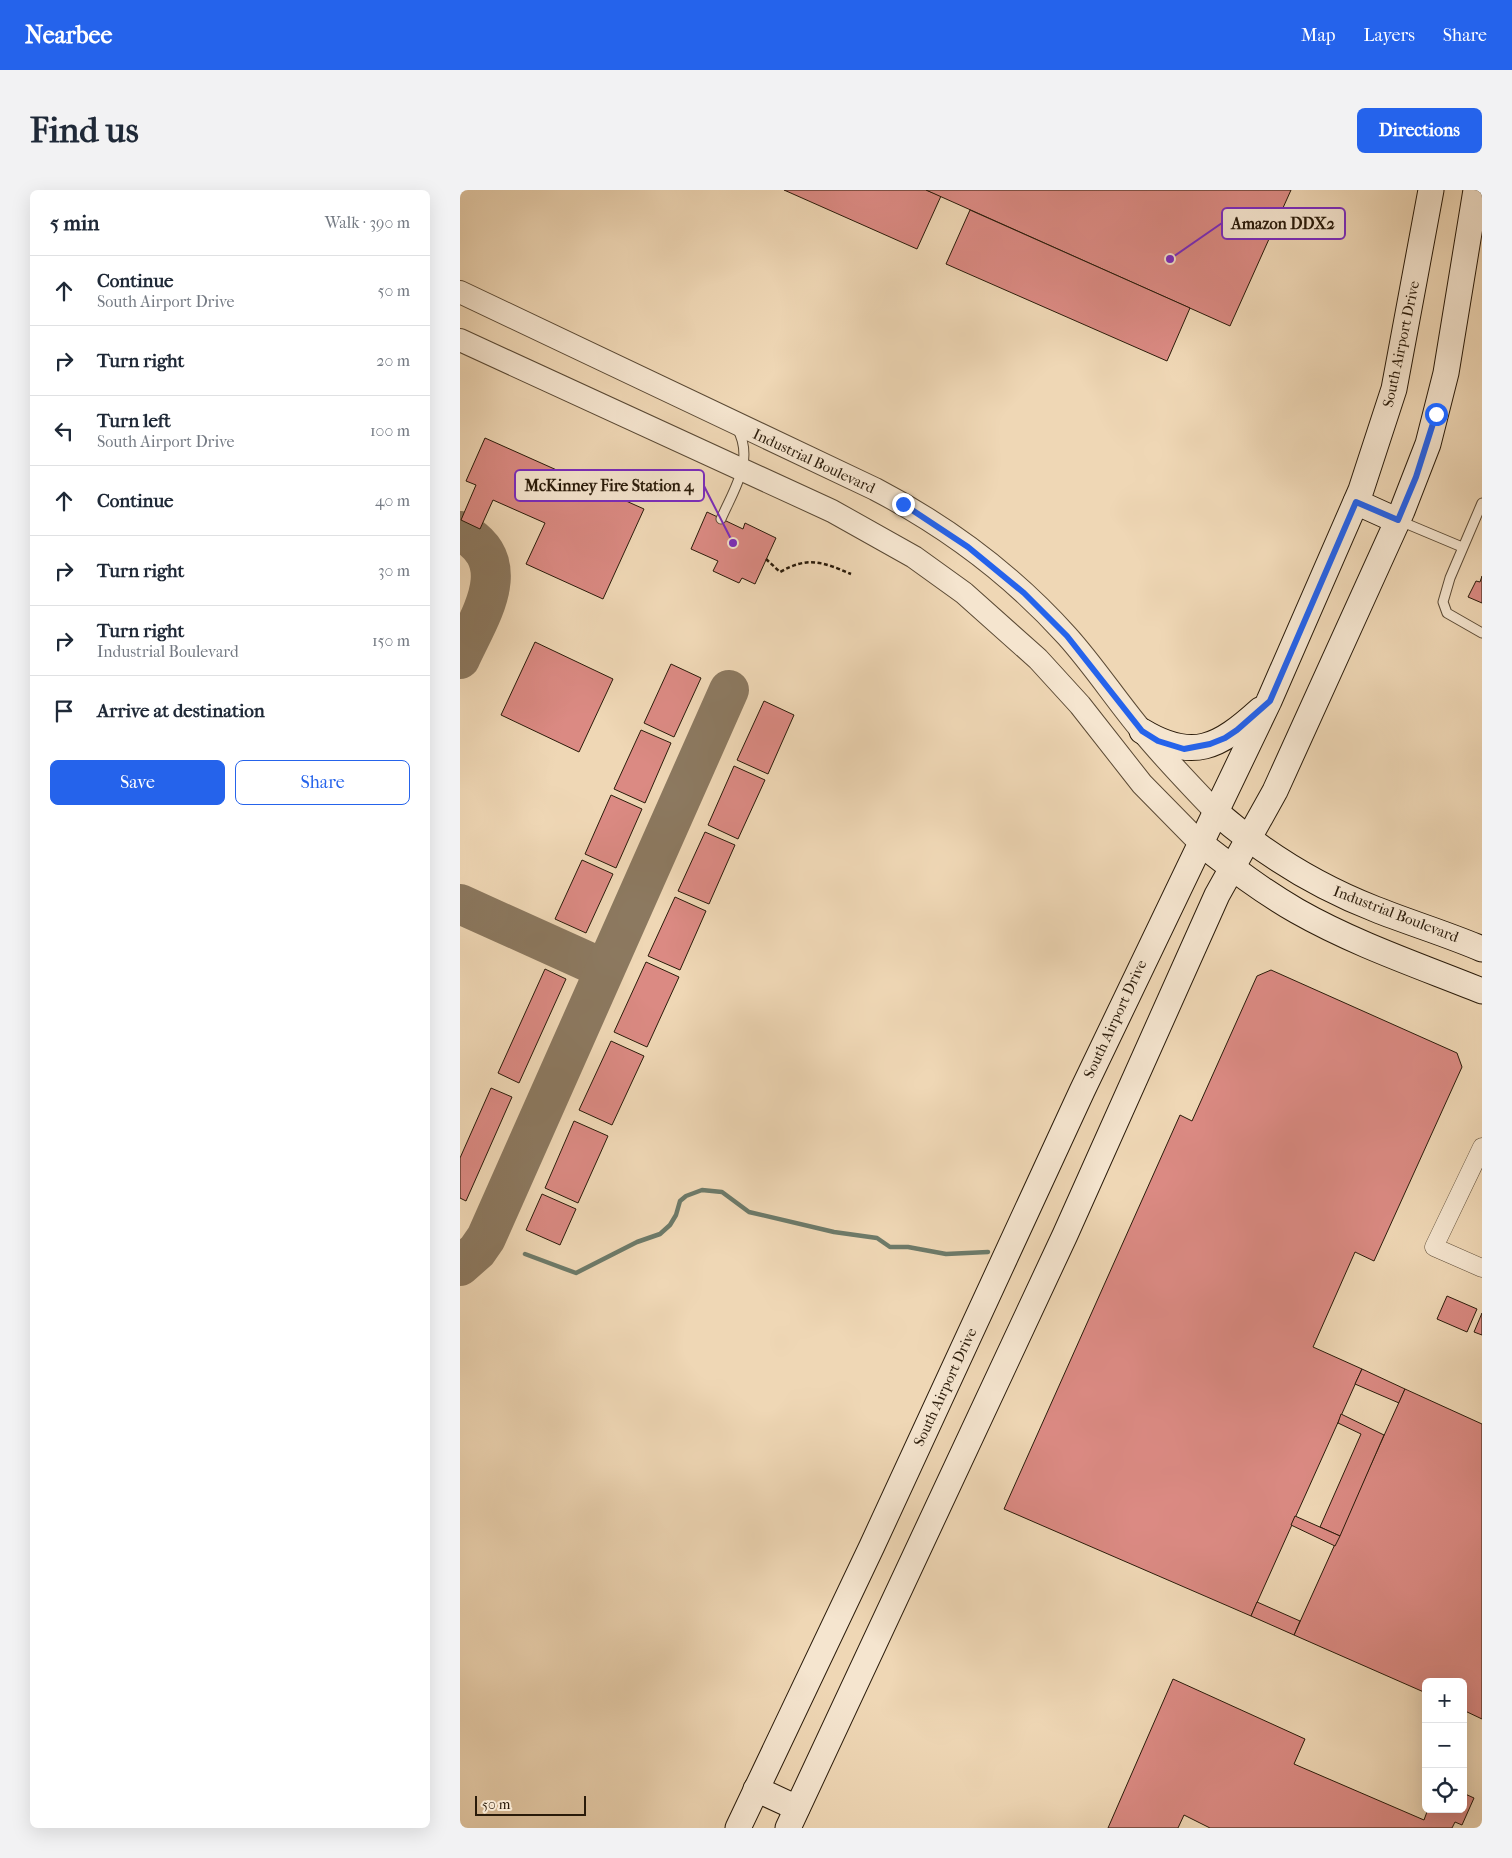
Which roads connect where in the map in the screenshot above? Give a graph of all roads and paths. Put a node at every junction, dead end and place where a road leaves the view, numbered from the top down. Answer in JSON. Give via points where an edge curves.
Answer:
{"nodes":[{"id":1,"x":1431,"y":190,"type":"edge"},
{"id":2,"x":1476,"y":190,"type":"edge"},
{"id":3,"x":460,"y":292,"type":"edge"},
{"id":4,"x":460,"y":340,"type":"edge"},
{"id":5,"x":734,"y":423,"type":"junction"},
{"id":6,"x":743,"y":469,"type":"junction"},
{"id":7,"x":1356,"y":502,"type":"junction"},
{"id":8,"x":1482,"y":503,"type":"edge"},
{"id":9,"x":721,"y":519,"type":"dead end"},
{"id":10,"x":1398,"y":520,"type":"junction"},
{"id":11,"x":1462,"y":547,"type":"junction"},
{"id":12,"x":766,"y":560,"type":"dead end"},
{"id":13,"x":851,"y":574,"type":"dead end"},
{"id":14,"x":1482,"y":633,"type":"edge"},
{"id":15,"x":1270,"y":701,"type":"junction"},
{"id":16,"x":1142,"y":731,"type":"junction"},
{"id":17,"x":1216,"y":812,"type":"junction"},
{"id":18,"x":1249,"y":839,"type":"junction"},
{"id":19,"x":1200,"y":843,"type":"junction"},
{"id":20,"x":1233,"y":868,"type":"junction"},
{"id":21,"x":1482,"y":948,"type":"edge"},
{"id":22,"x":1482,"y":991,"type":"edge"},
{"id":23,"x":1482,"y":1147,"type":"edge"},
{"id":24,"x":1482,"y":1268,"type":"edge"},
{"id":25,"x":756,"y":1789,"type":"junction"},
{"id":26,"x":793,"y":1818,"type":"edge"},
{"id":27,"x":738,"y":1828,"type":"edge"}],
"edges":[{"from":1,"to":7,"type":"main road","name":"South Airport Drive","via":[[1394,389]]},
{"from":2,"to":10,"type":"main road","via":[[1446,373],[1428,444]]},
{"from":3,"to":5,"type":"street","name":"Industrial Boulevard"},
{"from":4,"to":6,"type":"street"},
{"from":5,"to":6,"type":"lane","via":[[744,445]]},
{"from":5,"to":16,"type":"street","name":"Industrial Boulevard","via":[[903,504],[968,547],[1046,613],[1086,658]]},
{"from":6,"to":9,"type":"lane"},
{"from":6,"to":19,"type":"street","via":[[862,526],[914,557],[964,593],[1038,659],[1080,705],[1142,784]]},
{"from":7,"to":10,"type":"main road"},
{"from":7,"to":15,"type":"main road","name":"South Airport Drive"},
{"from":8,"to":11,"type":"lane"},
{"from":10,"to":11,"type":"lane"},
{"from":10,"to":18,"type":"main road","via":[[1275,791]]},
{"from":11,"to":14,"type":"lane","via":[[1443,602],[1447,613]]},
{"from":12,"to":13,"type":"path","via":[[780,572],[796,564],[816,562]]},
{"from":15,"to":16,"type":"main road","via":[[1231,734],[1194,748],[1171,746]]},
{"from":15,"to":17,"type":"main road","name":"South Airport Drive"},
{"from":16,"to":17,"type":"street","name":"Industrial Boulevard"},
{"from":17,"to":18,"type":"main road","name":"Industrial Boulevard"},
{"from":17,"to":19,"type":"main road","name":"South Airport Drive"},
{"from":18,"to":20,"type":"main road"},
{"from":18,"to":21,"type":"main road","name":"Industrial Boulevard","via":[[1292,868],[1340,894]]},
{"from":19,"to":20,"type":"main road"},
{"from":19,"to":25,"type":"main road","name":"South Airport Drive"},
{"from":20,"to":22,"type":"main road","via":[[1315,921]]},
{"from":20,"to":26,"type":"main road","via":[[1217,895],[1065,1235]]},
{"from":23,"to":24,"type":"street","via":[[1434,1247]]},
{"from":25,"to":26,"type":"main road"},
{"from":25,"to":27,"type":"main road","name":"South Airport Drive"}]}
